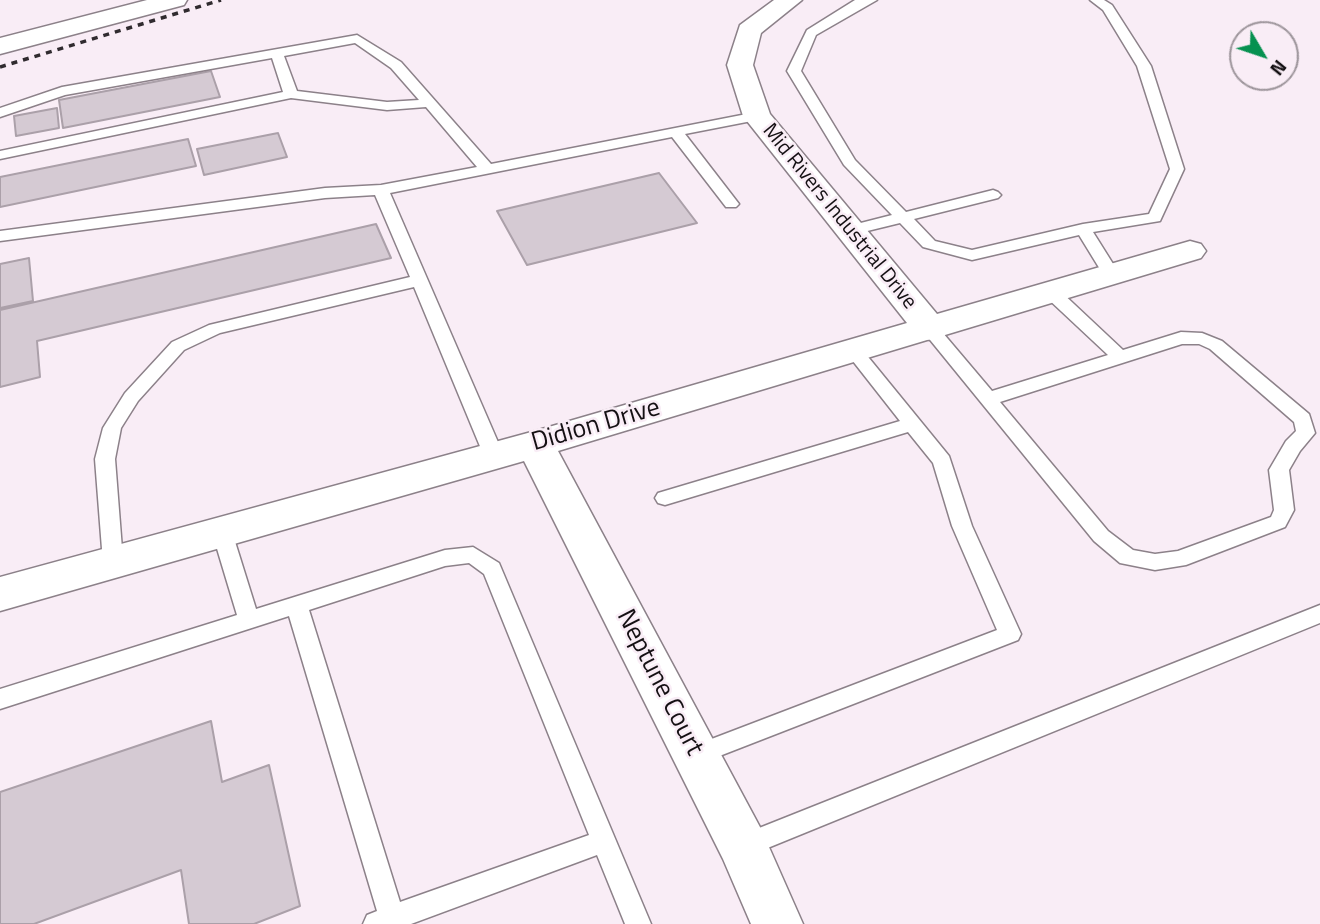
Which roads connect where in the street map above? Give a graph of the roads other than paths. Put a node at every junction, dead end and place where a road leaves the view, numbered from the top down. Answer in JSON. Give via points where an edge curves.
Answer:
{"nodes":[{"id":1,"x":175,"y":0,"type":"edge"},
{"id":2,"x":790,"y":0,"type":"edge"},
{"id":3,"x":871,"y":0,"type":"edge"},
{"id":4,"x":1096,"y":0,"type":"edge"},
{"id":5,"x":0,"y":46,"type":"edge"},
{"id":6,"x":277,"y":53,"type":"junction"},
{"id":7,"x":291,"y":94,"type":"junction"},
{"id":8,"x":429,"y":103,"type":"junction"},
{"id":9,"x":0,"y":113,"type":"edge"},
{"id":10,"x":757,"y":116,"type":"junction"},
{"id":11,"x":676,"y":132,"type":"junction"},
{"id":12,"x":0,"y":155,"type":"edge"},
{"id":13,"x":487,"y":169,"type":"junction"},
{"id":14,"x":381,"y":190,"type":"junction"},
{"id":15,"x":993,"y":195,"type":"dead end"},
{"id":16,"x":731,"y":204,"type":"dead end"},
{"id":17,"x":902,"y":217,"type":"junction"},
{"id":18,"x":1083,"y":229,"type":"junction"},
{"id":19,"x":851,"y":230,"type":"junction"},
{"id":20,"x":0,"y":236,"type":"edge"},
{"id":21,"x":1190,"y":251,"type":"dead end"},
{"id":22,"x":1112,"y":275,"type":"junction"},
{"id":23,"x":420,"y":280,"type":"junction"},
{"id":24,"x":1052,"y":293,"type":"junction"},
{"id":25,"x":931,"y":330,"type":"junction"},
{"id":26,"x":854,"y":351,"type":"junction"},
{"id":27,"x":1120,"y":357,"type":"junction"},
{"id":28,"x":988,"y":399,"type":"junction"},
{"id":29,"x":912,"y":424,"type":"junction"},
{"id":30,"x":515,"y":450,"type":"junction"},
{"id":31,"x":665,"y":498,"type":"dead end"},
{"id":32,"x":222,"y":531,"type":"junction"},
{"id":33,"x":113,"y":562,"type":"junction"},
{"id":34,"x":0,"y":594,"type":"edge"},
{"id":35,"x":297,"y":605,"type":"junction"},
{"id":36,"x":1320,"y":614,"type":"edge"},
{"id":37,"x":249,"y":620,"type":"junction"},
{"id":38,"x":0,"y":699,"type":"edge"},
{"id":39,"x":696,"y":755,"type":"junction"},
{"id":40,"x":604,"y":841,"type":"junction"},
{"id":41,"x":743,"y":846,"type":"junction"},
{"id":42,"x":384,"y":921,"type":"edge"},
{"id":43,"x":638,"y":924,"type":"edge"},
{"id":44,"x":777,"y":924,"type":"edge"}],
"edges":[{"from":1,"to":5,"type":"street"},
{"from":2,"to":10,"type":"street","name":"Mid Rivers Industrial Drive","via":[[749,30],[740,65]]},
{"from":3,"to":17,"type":"lane","via":[[811,33],[794,71],[849,162]]},
{"from":4,"to":18,"type":"lane","via":[[1108,8],[1144,66],[1177,169],[1155,218]]},
{"from":6,"to":7,"type":"lane"},
{"from":6,"to":8,"type":"lane","via":[[357,38],[396,65]]},
{"from":6,"to":9,"type":"lane","via":[[62,91]]},
{"from":7,"to":8,"type":"lane","via":[[387,106]]},
{"from":7,"to":12,"type":"lane"},
{"from":8,"to":13,"type":"lane"},
{"from":10,"to":11,"type":"lane"},
{"from":10,"to":19,"type":"street","name":"Mid Rivers Industrial Drive"},
{"from":11,"to":13,"type":"lane"},
{"from":11,"to":16,"type":"lane"},
{"from":13,"to":14,"type":"lane"},
{"from":14,"to":20,"type":"lane","via":[[324,193]]},
{"from":14,"to":23,"type":"lane"},
{"from":15,"to":17,"type":"lane"},
{"from":17,"to":18,"type":"lane","via":[[929,244],[972,255]]},
{"from":17,"to":19,"type":"lane"},
{"from":18,"to":22,"type":"lane"},
{"from":19,"to":25,"type":"street","name":"Mid Rivers Industrial Drive"},
{"from":21,"to":22,"type":"street","name":"Didion Drive"},
{"from":22,"to":24,"type":"street","name":"Didion Drive"},
{"from":23,"to":30,"type":"lane"},
{"from":23,"to":33,"type":"lane","via":[[215,329],[178,346],[131,397],[112,428],[105,459]]},
{"from":24,"to":25,"type":"street","name":"Didion Drive"},
{"from":24,"to":27,"type":"lane"},
{"from":25,"to":26,"type":"street","name":"Didion Drive"},
{"from":25,"to":28,"type":"lane"},
{"from":26,"to":29,"type":"lane"},
{"from":26,"to":30,"type":"street","name":"Didion Drive"},
{"from":27,"to":28,"type":"lane"},
{"from":27,"to":28,"type":"lane","via":[[1181,338],[1202,339],[1216,345],[1302,419],[1306,433],[1279,470],[1284,510],[1278,522],[1179,559],[1155,562],[1127,557],[1101,536]]},
{"from":29,"to":31,"type":"lane"},
{"from":29,"to":39,"type":"lane","via":[[942,461],[962,526],[1010,634]]},
{"from":30,"to":32,"type":"street","name":"Didion Drive"},
{"from":30,"to":39,"type":"street","name":"Neptune Court"},
{"from":32,"to":33,"type":"street","name":"Didion Drive"},
{"from":32,"to":37,"type":"lane"},
{"from":33,"to":34,"type":"street","name":"Didion Drive"},
{"from":35,"to":37,"type":"lane"},
{"from":35,"to":40,"type":"lane","via":[[445,558],[473,555],[492,569]]},
{"from":35,"to":42,"type":"lane"},
{"from":36,"to":41,"type":"lane"},
{"from":37,"to":38,"type":"lane"},
{"from":39,"to":41,"type":"street","name":"Neptune Court"},
{"from":40,"to":42,"type":"lane"},
{"from":40,"to":43,"type":"lane"},
{"from":41,"to":44,"type":"street","name":"Neptune Court"}]}
